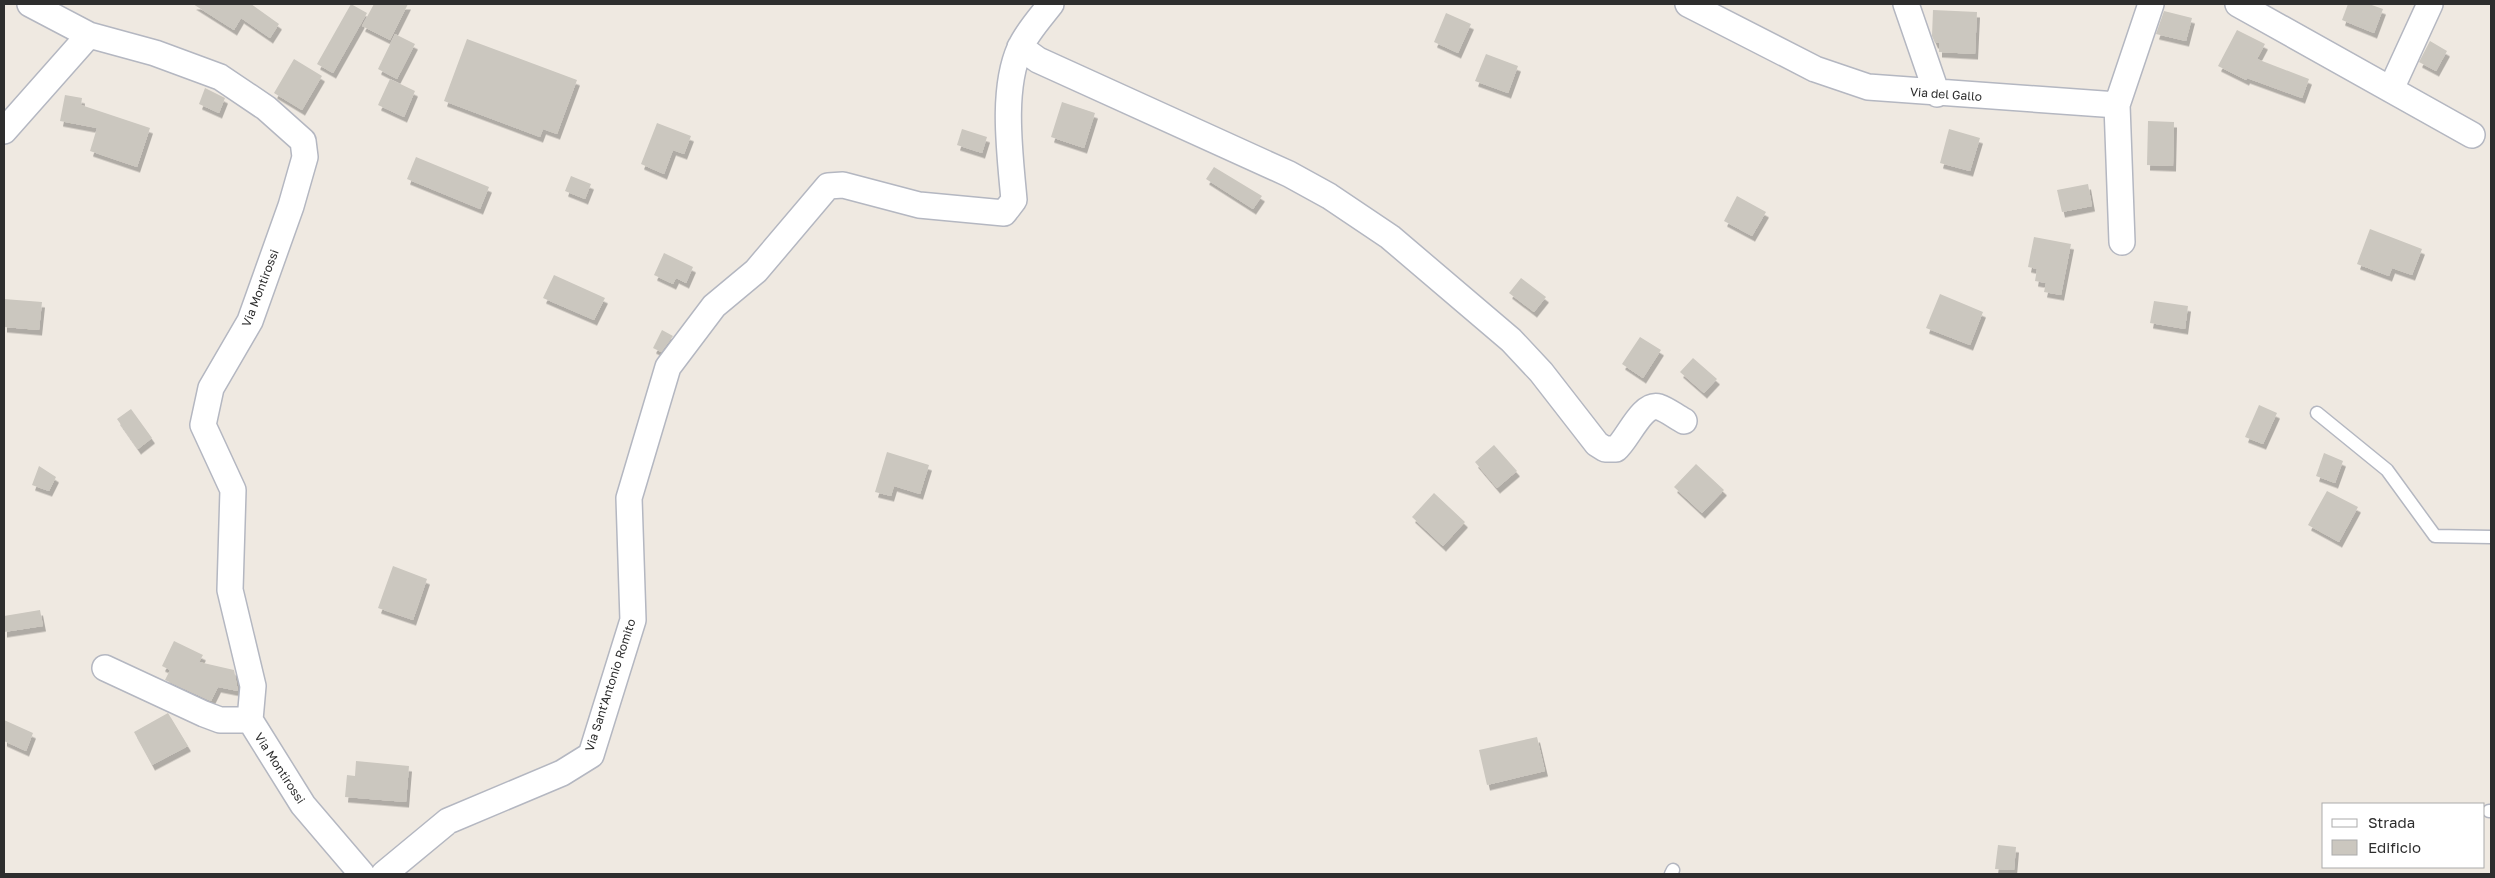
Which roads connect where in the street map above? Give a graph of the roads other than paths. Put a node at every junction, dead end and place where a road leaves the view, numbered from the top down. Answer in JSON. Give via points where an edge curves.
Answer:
{"nodes":[{"id":1,"x":30,"y":4,"type":"edge"},
{"id":2,"x":1051,"y":4,"type":"edge"},
{"id":3,"x":1688,"y":4,"type":"edge"},
{"id":4,"x":1906,"y":4,"type":"edge"},
{"id":5,"x":2151,"y":4,"type":"edge"},
{"id":6,"x":2238,"y":4,"type":"edge"},
{"id":7,"x":2430,"y":4,"type":"edge"},
{"id":8,"x":89,"y":35,"type":"junction"},
{"id":9,"x":1020,"y":47,"type":"junction"},
{"id":10,"x":2391,"y":90,"type":"junction"},
{"id":11,"x":1937,"y":94,"type":"junction"},
{"id":12,"x":2117,"y":104,"type":"junction"},
{"id":13,"x":4,"y":131,"type":"edge"},
{"id":14,"x":2472,"y":135,"type":"dead end"},
{"id":15,"x":2122,"y":242,"type":"dead end"},
{"id":16,"x":2317,"y":413,"type":"dead end"},
{"id":17,"x":1684,"y":421,"type":"dead end"},
{"id":18,"x":2491,"y":537,"type":"edge"},
{"id":19,"x":105,"y":668,"type":"dead end"},
{"id":20,"x":250,"y":720,"type":"junction"},
{"id":21,"x":362,"y":874,"type":"edge"},
{"id":22,"x":384,"y":874,"type":"edge"}],
"edges":[{"from":1,"to":8,"type":"street","name":"Via Montirossi"},
{"from":2,"to":9,"type":"street","name":"Via Sant'Antonio Romito"},
{"from":3,"to":11,"type":"street","name":"Via del Gallo","via":[[1815,69],[1868,88]]},
{"from":4,"to":11,"type":"street"},
{"from":5,"to":12,"type":"street"},
{"from":6,"to":10,"type":"street"},
{"from":7,"to":10,"type":"street"},
{"from":8,"to":13,"type":"street"},
{"from":8,"to":20,"type":"street","name":"Via Montirossi","via":[[155,53],[220,76],[266,108],[303,141],[305,157],[291,206],[250,321],[212,388],[203,424],[233,490],[230,590],[253,686]]},
{"from":9,"to":17,"type":"street","via":[[1038,60],[1289,174],[1329,196],[1390,237],[1511,340],[1605,449],[1616,449],[1624,442],[1643,412],[1650,407],[1659,407]]},
{"from":9,"to":22,"type":"street","name":"Via Sant'Antonio Romito","via":[[1011,81],[1010,146],[1014,200],[1004,213],[919,206],[843,185],[828,186],[756,271],[714,306],[668,367],[629,498],[633,620],[591,755],[562,773],[448,821]]},
{"from":10,"to":14,"type":"street"},
{"from":11,"to":12,"type":"street","name":"Via del Gallo"},
{"from":12,"to":15,"type":"street"},
{"from":16,"to":18,"type":"lane","via":[[2387,470],[2435,536]]},
{"from":19,"to":20,"type":"street","via":[[220,720]]},
{"from":20,"to":21,"type":"street","name":"Via Montirossi","via":[[303,805]]}]}
